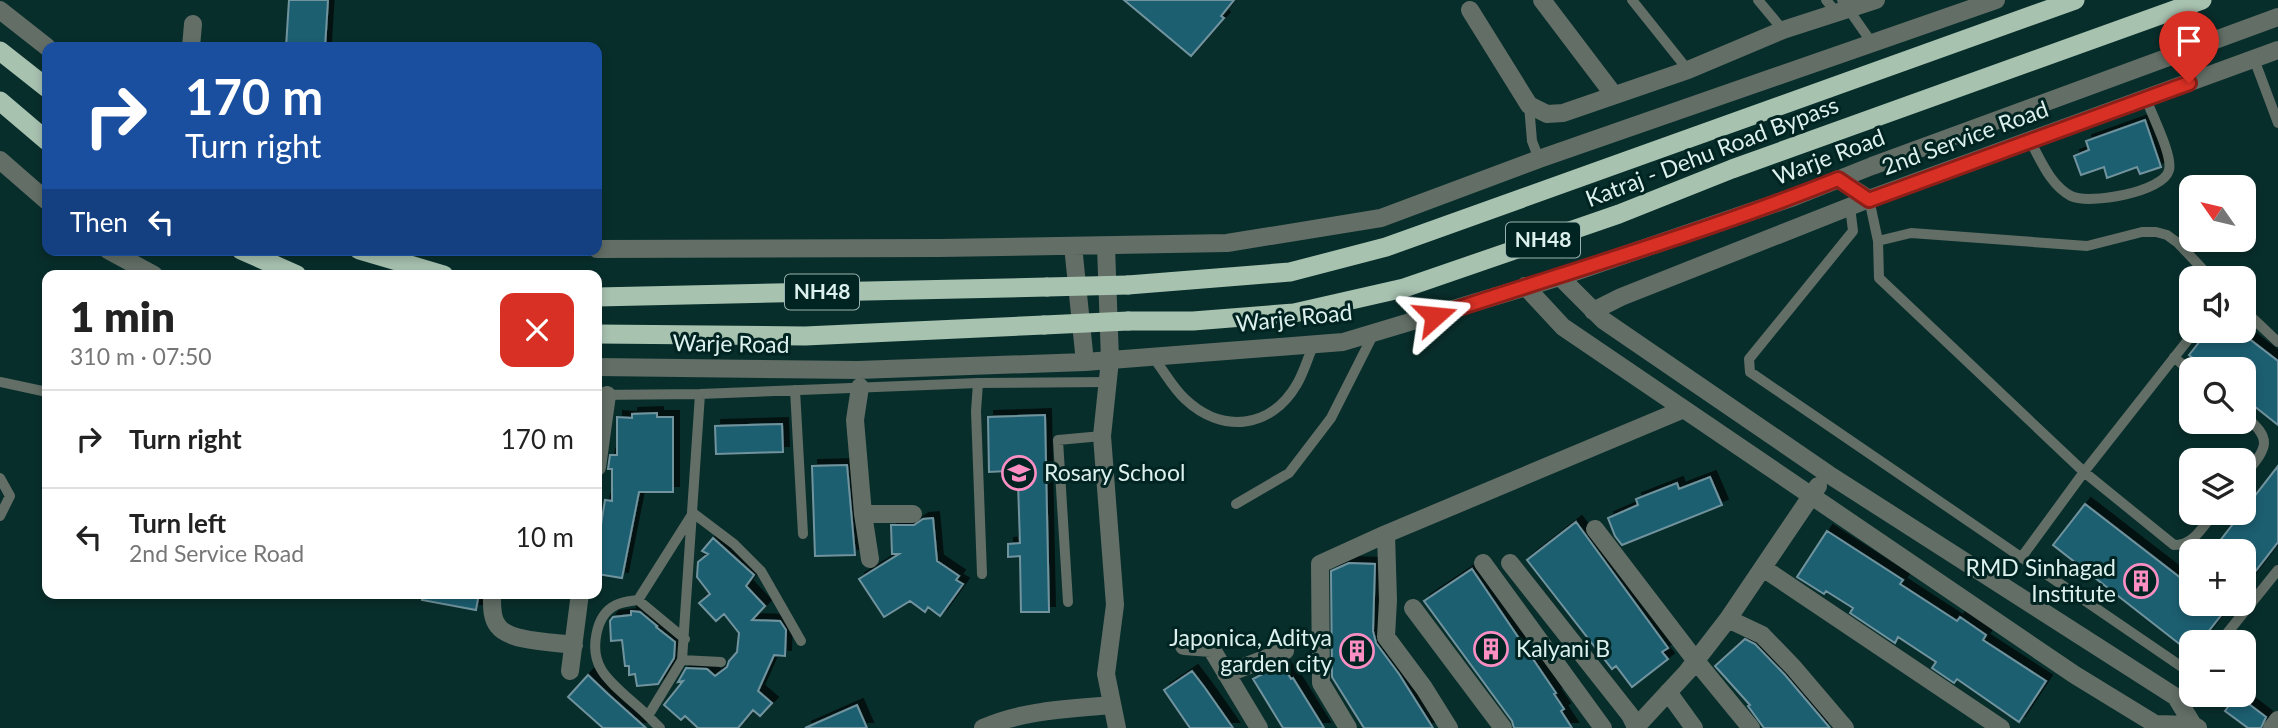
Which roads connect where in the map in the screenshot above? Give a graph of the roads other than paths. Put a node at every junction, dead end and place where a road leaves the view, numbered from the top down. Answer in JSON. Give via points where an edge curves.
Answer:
{"nodes":[{"id":1,"x":1542,"y":0,"type":"edge"},
{"id":2,"x":1632,"y":0,"type":"edge"},
{"id":3,"x":1758,"y":0,"type":"edge"},
{"id":4,"x":1876,"y":0,"type":"edge"},
{"id":5,"x":1996,"y":0,"type":"edge"},
{"id":6,"x":2075,"y":0,"type":"edge"},
{"id":7,"x":2202,"y":0,"type":"edge"},
{"id":8,"x":1838,"y":5,"type":"edge"},
{"id":9,"x":0,"y":10,"type":"edge"},
{"id":10,"x":1470,"y":10,"type":"dead end"},
{"id":11,"x":2278,"y":17,"type":"edge"},
{"id":12,"x":193,"y":24,"type":"dead end"},
{"id":13,"x":1783,"y":30,"type":"junction"},
{"id":14,"x":191,"y":42,"type":"edge"},
{"id":15,"x":42,"y":43,"type":"edge"},
{"id":16,"x":1872,"y":43,"type":"junction"},
{"id":17,"x":2278,"y":50,"type":"edge"},
{"id":18,"x":0,"y":51,"type":"edge"},
{"id":19,"x":2254,"y":59,"type":"junction"},
{"id":20,"x":1688,"y":70,"type":"junction"},
{"id":21,"x":42,"y":84,"type":"edge"},
{"id":22,"x":1614,"y":95,"type":"junction"},
{"id":23,"x":2146,"y":98,"type":"junction"},
{"id":24,"x":0,"y":101,"type":"edge"},
{"id":25,"x":1529,"y":105,"type":"junction"},
{"id":26,"x":2278,"y":123,"type":"edge"},
{"id":27,"x":42,"y":137,"type":"edge"},
{"id":28,"x":2030,"y":141,"type":"junction"},
{"id":29,"x":1539,"y":159,"type":"junction"},
{"id":30,"x":0,"y":160,"type":"edge"},
{"id":31,"x":1838,"y":179,"type":"junction"},
{"id":32,"x":42,"y":197,"type":"edge"},
{"id":33,"x":1869,"y":200,"type":"junction"},
{"id":34,"x":1850,"y":207,"type":"junction"},
{"id":35,"x":1878,"y":242,"type":"junction"},
{"id":36,"x":1073,"y":246,"type":"junction"},
{"id":37,"x":1106,"y":246,"type":"junction"},
{"id":38,"x":602,"y":248,"type":"edge"},
{"id":39,"x":119,"y":256,"type":"edge"},
{"id":40,"x":254,"y":256,"type":"edge"},
{"id":41,"x":379,"y":256,"type":"edge"},
{"id":42,"x":2200,"y":266,"type":"edge"},
{"id":43,"x":145,"y":270,"type":"edge"},
{"id":44,"x":286,"y":270,"type":"edge"},
{"id":45,"x":427,"y":270,"type":"edge"},
{"id":46,"x":1560,"y":278,"type":"junction"},
{"id":47,"x":1525,"y":286,"type":"junction"},
{"id":48,"x":602,"y":297,"type":"edge"},
{"id":49,"x":1593,"y":311,"type":"junction"},
{"id":50,"x":2256,"y":321,"type":"edge"},
{"id":51,"x":1374,"y":333,"type":"junction"},
{"id":52,"x":602,"y":334,"type":"edge"},
{"id":53,"x":2278,"y":342,"type":"edge"},
{"id":54,"x":2185,"y":343,"type":"edge"},
{"id":55,"x":1314,"y":344,"type":"junction"},
{"id":56,"x":1152,"y":356,"type":"junction"},
{"id":57,"x":2174,"y":357,"type":"junction"},
{"id":58,"x":1110,"y":360,"type":"junction"},
{"id":59,"x":2179,"y":361,"type":"edge"},
{"id":60,"x":1085,"y":362,"type":"junction"},
{"id":61,"x":602,"y":367,"type":"edge"},
{"id":62,"x":0,"y":382,"type":"edge"},
{"id":63,"x":1108,"y":382,"type":"junction"},
{"id":64,"x":978,"y":383,"type":"junction"},
{"id":65,"x":860,"y":387,"type":"junction"},
{"id":66,"x":795,"y":390,"type":"junction"},
{"id":67,"x":42,"y":391,"type":"edge"},
{"id":68,"x":700,"y":394,"type":"junction"},
{"id":69,"x":602,"y":395,"type":"edge"},
{"id":70,"x":1676,"y":413,"type":"junction"},
{"id":71,"x":2256,"y":425,"type":"edge"},
{"id":72,"x":1102,"y":436,"type":"junction"},
{"id":73,"x":2256,"y":460,"type":"edge"},
{"id":74,"x":2084,"y":472,"type":"junction"},
{"id":75,"x":1828,"y":474,"type":"junction"},
{"id":76,"x":0,"y":478,"type":"edge"},
{"id":77,"x":1811,"y":495,"type":"junction"},
{"id":78,"x":1236,"y":504,"type":"dead end"},
{"id":79,"x":693,"y":513,"type":"junction"},
{"id":80,"x":863,"y":514,"type":"junction"},
{"id":81,"x":913,"y":514,"type":"dead end"},
{"id":82,"x":0,"y":516,"type":"edge"},
{"id":83,"x":2205,"y":525,"type":"edge"},
{"id":84,"x":1595,"y":529,"type":"dead end"},
{"id":85,"x":803,"y":534,"type":"dead end"},
{"id":86,"x":1386,"y":534,"type":"junction"},
{"id":87,"x":2021,"y":558,"type":"junction"},
{"id":88,"x":870,"y":559,"type":"dead end"},
{"id":89,"x":1483,"y":563,"type":"dead end"},
{"id":90,"x":1510,"y":563,"type":"dead end"},
{"id":91,"x":1763,"y":568,"type":"junction"},
{"id":92,"x":2278,"y":570,"type":"edge"},
{"id":93,"x":982,"y":574,"type":"dead end"},
{"id":94,"x":492,"y":599,"type":"edge"},
{"id":95,"x":579,"y":599,"type":"edge"},
{"id":96,"x":638,"y":600,"type":"junction"},
{"id":97,"x":1068,"y":602,"type":"dead end"},
{"id":98,"x":1413,"y":608,"type":"dead end"},
{"id":99,"x":1728,"y":619,"type":"junction"},
{"id":100,"x":2230,"y":630,"type":"edge"},
{"id":101,"x":685,"y":639,"type":"junction"},
{"id":102,"x":801,"y":641,"type":"dead end"},
{"id":103,"x":574,"y":645,"type":"junction"},
{"id":104,"x":1184,"y":646,"type":"dead end"},
{"id":105,"x":1285,"y":651,"type":"dead end"},
{"id":106,"x":682,"y":660,"type":"junction"},
{"id":107,"x":1696,"y":661,"type":"junction"},
{"id":108,"x":721,"y":662,"type":"dead end"},
{"id":109,"x":2179,"y":665,"type":"edge"},
{"id":110,"x":570,"y":671,"type":"dead end"},
{"id":111,"x":1226,"y":674,"type":"junction"},
{"id":112,"x":1668,"y":692,"type":"junction"},
{"id":113,"x":1111,"y":705,"type":"junction"},
{"id":114,"x":648,"y":716,"type":"junction"},
{"id":115,"x":2278,"y":720,"type":"edge"},
{"id":116,"x":2153,"y":726,"type":"edge"},
{"id":117,"x":2196,"y":726,"type":"edge"},
{"id":118,"x":1635,"y":727,"type":"edge"},
{"id":119,"x":660,"y":728,"type":"edge"},
{"id":120,"x":983,"y":728,"type":"edge"},
{"id":121,"x":1117,"y":728,"type":"edge"},
{"id":122,"x":1259,"y":728,"type":"edge"},
{"id":123,"x":1348,"y":728,"type":"edge"},
{"id":124,"x":1448,"y":728,"type":"edge"},
{"id":125,"x":1503,"y":728,"type":"edge"},
{"id":126,"x":1603,"y":728,"type":"edge"},
{"id":127,"x":1694,"y":728,"type":"edge"},
{"id":128,"x":1752,"y":728,"type":"edge"},
{"id":129,"x":1845,"y":728,"type":"edge"},
{"id":130,"x":2001,"y":728,"type":"edge"},
{"id":131,"x":2272,"y":728,"type":"edge"}],
"edges":[{"from":1,"to":22,"type":"street"},
{"from":2,"to":20,"type":"lane"},
{"from":3,"to":13,"type":"lane"},
{"from":4,"to":8,"type":"street"},
{"from":5,"to":16,"type":"street"},
{"from":6,"to":48,"type":"highway","name":"Katraj - Dehu Road Bypass","number":"NH48","bridge":true,"via":[[1386,247],[1290,272],[1128,285]]},
{"from":7,"to":52,"type":"highway","name":"Katraj - Dehu Road Bypass","number":"NH48","bridge":true,"via":[[1731,169],[1619,214],[1404,288],[1293,313],[805,336]]},
{"from":8,"to":13,"type":"street"},
{"from":8,"to":16,"type":"lane"},
{"from":9,"to":15,"type":"street"},
{"from":10,"to":25,"type":"street"},
{"from":11,"to":31,"type":"street","name":"Warje Road"},
{"from":12,"to":14,"type":"street"},
{"from":13,"to":20,"type":"street"},
{"from":16,"to":29,"type":"street"},
{"from":17,"to":19,"type":"street","name":"2nd Service Road"},
{"from":18,"to":21,"type":"highway"},
{"from":19,"to":23,"type":"street","name":"2nd Service Road"},
{"from":19,"to":26,"type":"lane"},
{"from":20,"to":22,"type":"street"},
{"from":22,"to":25,"type":"street","via":[[1563,113],[1547,114]]},
{"from":23,"to":28,"type":"street","name":"2nd Service Road"},
{"from":23,"to":28,"type":"lane","via":[[2170,169],[2157,184],[2134,193],[2083,200],[2071,196],[2049,175]]},
{"from":24,"to":27,"type":"highway"},
{"from":25,"to":29,"type":"lane","via":[[1532,141]]},
{"from":28,"to":33,"type":"street","name":"2nd Service Road"},
{"from":29,"to":37,"type":"street","via":[[1381,218],[1227,243]]},
{"from":30,"to":32,"type":"street"},
{"from":31,"to":33,"type":"street"},
{"from":31,"to":46,"type":"street","name":"Warje Road"},
{"from":33,"to":34,"type":"street","name":"2nd Service Road"},
{"from":33,"to":35,"type":"lane"},
{"from":34,"to":49,"type":"street","name":"2nd Service Road"},
{"from":34,"to":87,"type":"lane","via":[[1853,231],[1749,359],[1748,368]]},
{"from":35,"to":42,"type":"lane","via":[[1910,233],[2087,246],[2156,232],[2178,243]]},
{"from":35,"to":74,"type":"lane","via":[[1879,278]]},
{"from":36,"to":37,"type":"street"},
{"from":36,"to":38,"type":"street"},
{"from":36,"to":60,"type":"street"},
{"from":37,"to":58,"type":"street"},
{"from":39,"to":43,"type":"street"},
{"from":40,"to":44,"type":"highway"},
{"from":41,"to":45,"type":"highway"},
{"from":46,"to":47,"type":"street","name":"Warje Road"},
{"from":46,"to":49,"type":"street"},
{"from":47,"to":51,"type":"street","name":"Warje Road"},
{"from":47,"to":70,"type":"street","via":[[1563,327]]},
{"from":49,"to":75,"type":"street"},
{"from":50,"to":53,"type":"lane"},
{"from":51,"to":55,"type":"street","name":"Warje Road"},
{"from":51,"to":78,"type":"lane","via":[[1331,418],[1289,473]]},
{"from":54,"to":57,"type":"lane"},
{"from":55,"to":56,"type":"street","name":"Warje Road"},
{"from":55,"to":56,"type":"lane","via":[[1297,384],[1276,411],[1242,424],[1210,418],[1184,398]]},
{"from":56,"to":58,"type":"street","name":"Warje Road"},
{"from":57,"to":59,"type":"lane"},
{"from":57,"to":74,"type":"lane"},
{"from":58,"to":60,"type":"street","name":"Warje Road"},
{"from":58,"to":63,"type":"street"},
{"from":60,"to":61,"type":"street","name":"Warje Road","via":[[858,370]]},
{"from":62,"to":67,"type":"lane"},
{"from":63,"to":64,"type":"lane"},
{"from":63,"to":72,"type":"street"},
{"from":64,"to":65,"type":"lane"},
{"from":64,"to":93,"type":"lane"},
{"from":65,"to":66,"type":"lane"},
{"from":65,"to":80,"type":"street","via":[[855,420]]},
{"from":66,"to":68,"type":"lane"},
{"from":66,"to":85,"type":"lane"},
{"from":68,"to":69,"type":"lane"},
{"from":68,"to":79,"type":"lane"},
{"from":70,"to":77,"type":"street"},
{"from":70,"to":86,"type":"street"},
{"from":71,"to":73,"type":"lane","via":[[2264,436],[2264,446]]},
{"from":72,"to":97,"type":"lane","via":[[1058,440]]},
{"from":72,"to":113,"type":"street","via":[[1115,606],[1106,674]]},
{"from":74,"to":83,"type":"lane","via":[[2174,545],[2192,541]]},
{"from":74,"to":87,"type":"lane"},
{"from":75,"to":77,"type":"street"},
{"from":75,"to":117,"type":"street","via":[[2176,697]]},
{"from":76,"to":82,"type":"lane","via":[[9,496]]},
{"from":77,"to":91,"type":"street"},
{"from":77,"to":116,"type":"street"},
{"from":79,"to":96,"type":"lane"},
{"from":79,"to":101,"type":"lane"},
{"from":79,"to":102,"type":"lane","via":[[761,572]]},
{"from":80,"to":81,"type":"street"},
{"from":80,"to":88,"type":"street"},
{"from":84,"to":107,"type":"street"},
{"from":86,"to":123,"type":"street","via":[[1320,564],[1321,683]]},
{"from":86,"to":124,"type":"street","via":[[1386,637]]},
{"from":87,"to":109,"type":"lane"},
{"from":89,"to":126,"type":"street"},
{"from":90,"to":118,"type":"street"},
{"from":91,"to":99,"type":"street"},
{"from":91,"to":130,"type":"street"},
{"from":92,"to":100,"type":"lane"},
{"from":94,"to":103,"type":"street","via":[[497,626],[511,636]]},
{"from":95,"to":103,"type":"street"},
{"from":96,"to":101,"type":"lane"},
{"from":96,"to":114,"type":"lane","via":[[607,611],[599,622],[596,657],[602,671]]},
{"from":98,"to":125,"type":"street"},
{"from":99,"to":107,"type":"street"},
{"from":99,"to":129,"type":"street","via":[[1762,635]]},
{"from":101,"to":106,"type":"lane"},
{"from":103,"to":110,"type":"street"},
{"from":104,"to":111,"type":"street","via":[[1211,648]]},
{"from":105,"to":111,"type":"street"},
{"from":106,"to":108,"type":"lane"},
{"from":106,"to":114,"type":"lane"},
{"from":107,"to":112,"type":"street"},
{"from":107,"to":128,"type":"street"},
{"from":111,"to":122,"type":"street"},
{"from":112,"to":118,"type":"street"},
{"from":112,"to":127,"type":"street"},
{"from":113,"to":120,"type":"street","via":[[1045,711]]},
{"from":113,"to":121,"type":"street"},
{"from":114,"to":119,"type":"lane"},
{"from":115,"to":131,"type":"street"},
{"from":116,"to":117,"type":"street"}]}
